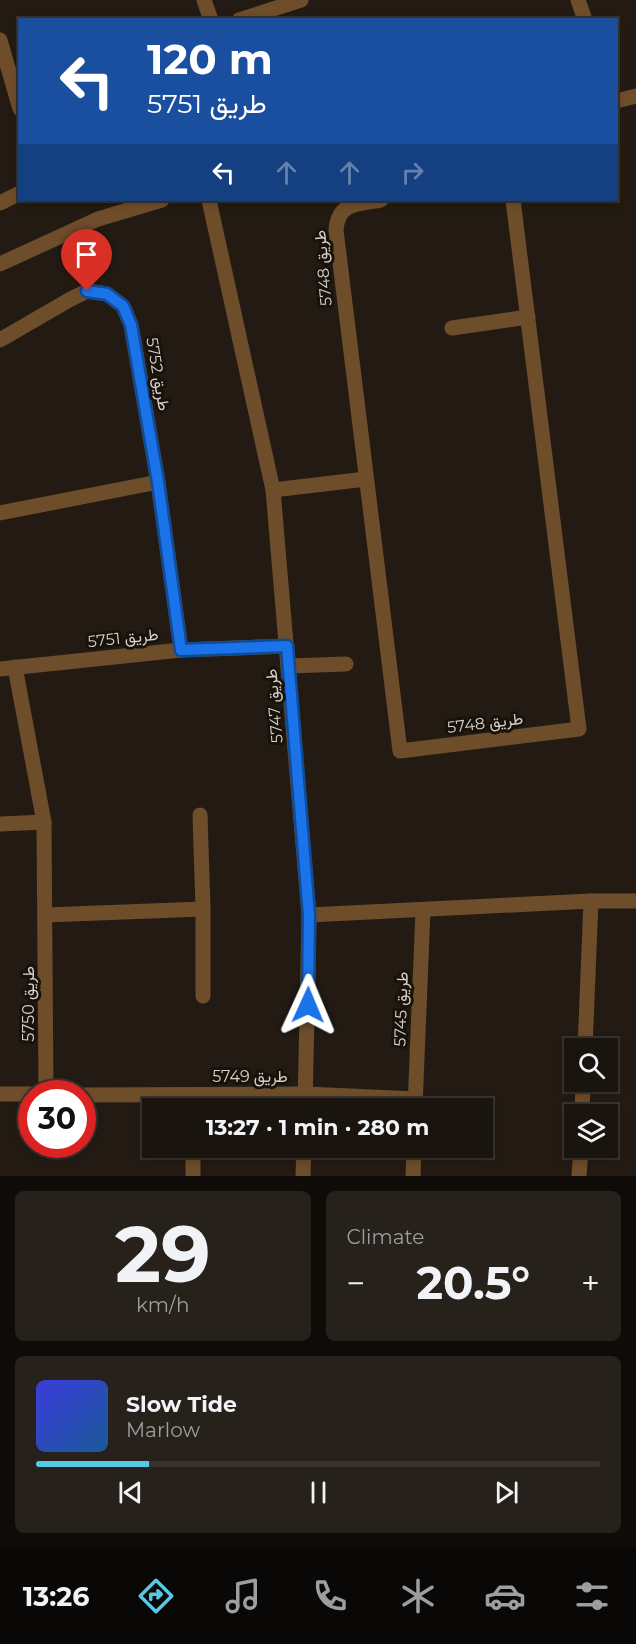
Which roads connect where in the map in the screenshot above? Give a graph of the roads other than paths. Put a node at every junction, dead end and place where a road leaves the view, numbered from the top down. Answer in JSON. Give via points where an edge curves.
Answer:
{"nodes":[{"id":1,"x":204,"y":0,"type":"edge"},
{"id":2,"x":301,"y":0,"type":"edge"},
{"id":3,"x":578,"y":0,"type":"edge"},
{"id":4,"x":210,"y":18,"type":"edge"},
{"id":5,"x":245,"y":18,"type":"edge"},
{"id":6,"x":584,"y":18,"type":"edge"},
{"id":7,"x":0,"y":40,"type":"edge"},
{"id":8,"x":17,"y":91,"type":"edge"},
{"id":9,"x":636,"y":96,"type":"edge"},
{"id":10,"x":618,"y":100,"type":"edge"},
{"id":11,"x":18,"y":194,"type":"edge"},
{"id":12,"x":159,"y":201,"type":"edge"},
{"id":13,"x":209,"y":201,"type":"edge"},
{"id":14,"x":376,"y":201,"type":"edge"},
{"id":15,"x":513,"y":201,"type":"edge"},
{"id":16,"x":0,"y":203,"type":"edge"},
{"id":17,"x":0,"y":264,"type":"edge"},
{"id":18,"x":528,"y":317,"type":"junction"},
{"id":19,"x":452,"y":328,"type":"dead end"},
{"id":20,"x":0,"y":340,"type":"edge"},
{"id":21,"x":366,"y":479,"type":"junction"},
{"id":22,"x":158,"y":482,"type":"junction"},
{"id":23,"x":273,"y":490,"type":"junction"},
{"id":24,"x":0,"y":513,"type":"edge"},
{"id":25,"x":287,"y":646,"type":"junction"},
{"id":26,"x":181,"y":650,"type":"junction"},
{"id":27,"x":346,"y":664,"type":"dead end"},
{"id":28,"x":288,"y":666,"type":"junction"},
{"id":29,"x":7,"y":668,"type":"edge"},
{"id":30,"x":200,"y":815,"type":"dead end"},
{"id":31,"x":44,"y":822,"type":"junction"},
{"id":32,"x":0,"y":824,"type":"edge"},
{"id":33,"x":636,"y":901,"type":"edge"},
{"id":34,"x":591,"y":902,"type":"junction"},
{"id":35,"x":203,"y":909,"type":"junction"},
{"id":36,"x":423,"y":910,"type":"junction"},
{"id":37,"x":45,"y":915,"type":"junction"},
{"id":38,"x":309,"y":915,"type":"junction"},
{"id":39,"x":203,"y":996,"type":"dead end"},
{"id":40,"x":585,"y":1038,"type":"edge"},
{"id":41,"x":46,"y":1080,"type":"edge"},
{"id":42,"x":0,"y":1094,"type":"edge"},
{"id":43,"x":18,"y":1094,"type":"edge"},
{"id":44,"x":96,"y":1096,"type":"edge"},
{"id":45,"x":142,"y":1098,"type":"edge"},
{"id":46,"x":306,"y":1098,"type":"edge"},
{"id":47,"x":415,"y":1098,"type":"edge"},
{"id":48,"x":193,"y":1158,"type":"edge"},
{"id":49,"x":304,"y":1158,"type":"edge"},
{"id":50,"x":414,"y":1158,"type":"edge"},
{"id":51,"x":580,"y":1158,"type":"edge"},
{"id":52,"x":193,"y":1176,"type":"edge"},
{"id":53,"x":303,"y":1176,"type":"edge"},
{"id":54,"x":413,"y":1176,"type":"edge"},
{"id":55,"x":579,"y":1176,"type":"edge"}],
"edges":[{"from":1,"to":4,"type":"street"},
{"from":2,"to":5,"type":"street"},
{"from":3,"to":6,"type":"street"},
{"from":7,"to":8,"type":"street"},
{"from":9,"to":10,"type":"street"},
{"from":11,"to":16,"type":"street"},
{"from":12,"to":17,"type":"street","via":[[98,219]]},
{"from":13,"to":23,"type":"street","name":"طريق 5747"},
{"from":14,"to":21,"type":"street","name":"طريق 5748","via":[[347,207],[338,216],[336,237]]},
{"from":15,"to":18,"type":"street","name":"طريق 5748"},
{"from":18,"to":19,"type":"street"},
{"from":18,"to":21,"type":"street","name":"طريق 5748","via":[[579,729],[400,751]]},
{"from":20,"to":22,"type":"street","name":"طريق 5752","via":[[87,291],[107,294],[123,306],[131,325]]},
{"from":21,"to":23,"type":"street"},
{"from":22,"to":24,"type":"street"},
{"from":22,"to":26,"type":"street","name":"طريق 5752"},
{"from":23,"to":25,"type":"street","name":"طريق 5747"},
{"from":25,"to":26,"type":"street","name":"طريق 5751"},
{"from":25,"to":28,"type":"street","name":"طريق 5747"},
{"from":26,"to":29,"type":"street","name":"طريق 5751"},
{"from":27,"to":28,"type":"street"},
{"from":28,"to":38,"type":"street","name":"طريق 5747"},
{"from":29,"to":31,"type":"street","name":"طريق 5750"},
{"from":30,"to":35,"type":"street"},
{"from":31,"to":32,"type":"street"},
{"from":31,"to":37,"type":"street","name":"طريق 5750"},
{"from":33,"to":34,"type":"street"},
{"from":34,"to":36,"type":"street"},
{"from":34,"to":40,"type":"street"},
{"from":35,"to":37,"type":"street"},
{"from":35,"to":39,"type":"street"},
{"from":36,"to":38,"type":"street"},
{"from":36,"to":47,"type":"street","name":"طريق 5745"},
{"from":37,"to":41,"type":"street","name":"طريق 5750"},
{"from":38,"to":46,"type":"street","name":"طريق 5747"},
{"from":42,"to":43,"type":"street"},
{"from":44,"to":45,"type":"street","name":"طريق 5749"},
{"from":48,"to":52,"type":"street"},
{"from":49,"to":53,"type":"street"},
{"from":50,"to":54,"type":"street"},
{"from":51,"to":55,"type":"street"}]}
